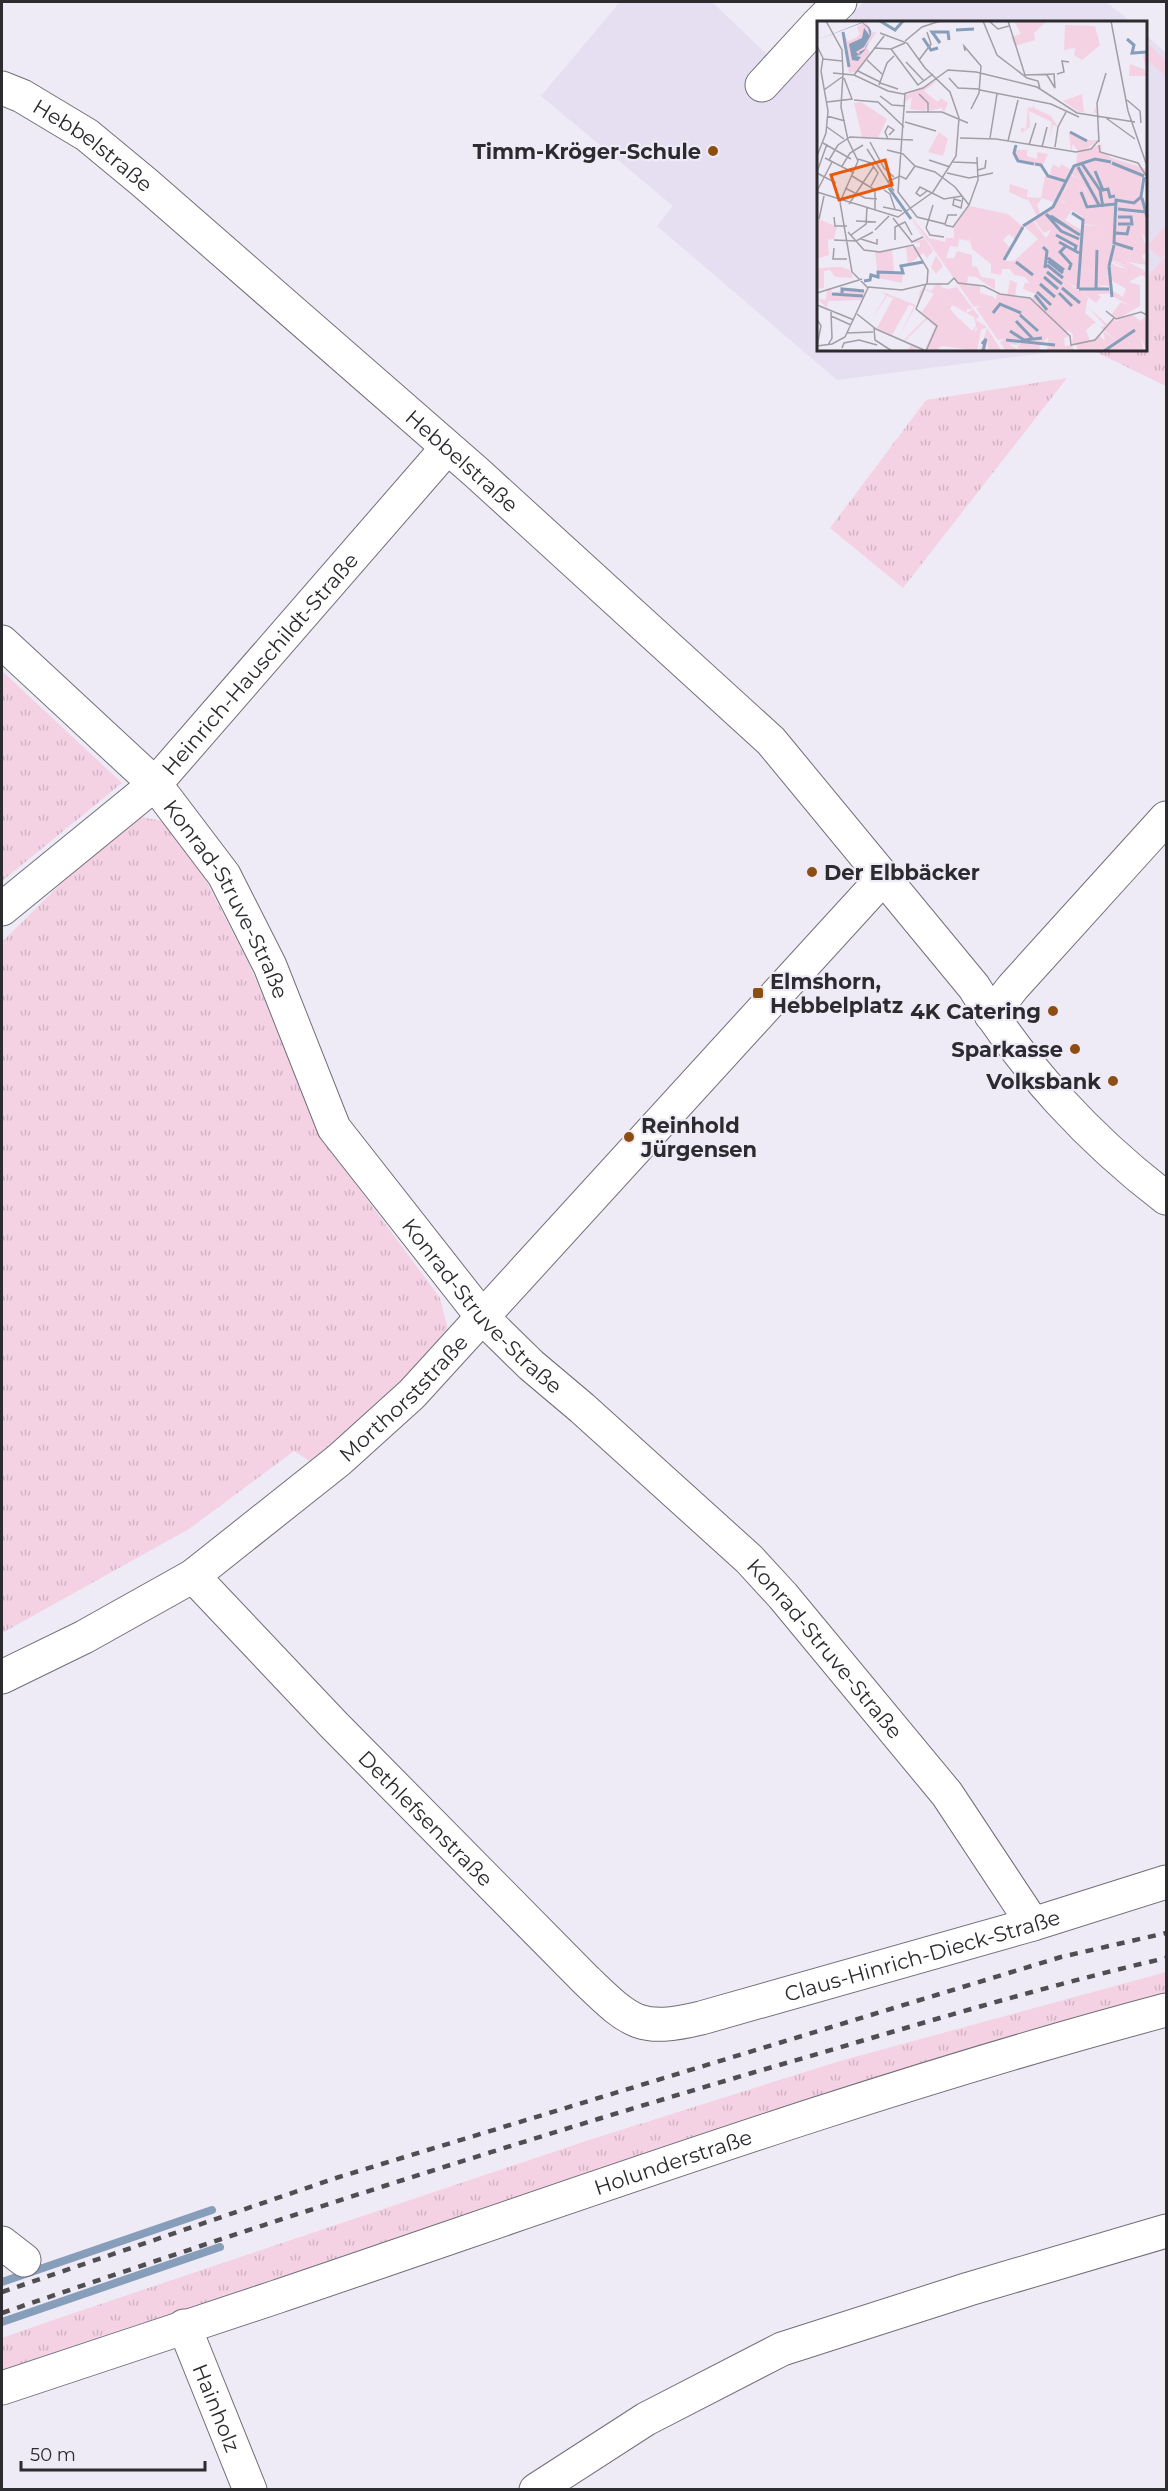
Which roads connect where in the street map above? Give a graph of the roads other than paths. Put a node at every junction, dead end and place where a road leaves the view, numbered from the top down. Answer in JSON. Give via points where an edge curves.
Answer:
{"nodes":[{"id":1,"x":840,"y":2,"type":"edge"},
{"id":2,"x":821,"y":21,"type":"edge"},
{"id":3,"x":817,"y":25,"type":"edge"},
{"id":4,"x":762,"y":85,"type":"dead end"},
{"id":5,"x":2,"y":88,"type":"edge"},
{"id":6,"x":447,"y":448,"type":"junction"},
{"id":7,"x":2,"y":642,"type":"edge"},
{"id":8,"x":155,"y":784,"type":"junction"},
{"id":9,"x":1167,"y":818,"type":"edge"},
{"id":10,"x":883,"y":878,"type":"junction"},
{"id":11,"x":2,"y":909,"type":"edge"},
{"id":12,"x":991,"y":1016,"type":"junction"},
{"id":13,"x":1167,"y":1198,"type":"edge"},
{"id":14,"x":484,"y":1318,"type":"junction"},
{"id":15,"x":193,"y":1576,"type":"junction"},
{"id":16,"x":2,"y":1677,"type":"edge"},
{"id":17,"x":1167,"y":1882,"type":"edge"},
{"id":18,"x":1033,"y":1924,"type":"junction"},
{"id":19,"x":1167,"y":2010,"type":"edge"},
{"id":20,"x":677,"y":2024,"type":"joint"},
{"id":21,"x":1167,"y":2231,"type":"edge"},
{"id":22,"x":184,"y":2326,"type":"junction"},
{"id":23,"x":2,"y":2388,"type":"edge"},
{"id":24,"x":250,"y":2490,"type":"edge"},
{"id":25,"x":536,"y":2490,"type":"edge"}],
"edges":[{"from":1,"to":2,"type":"street"},
{"from":3,"to":4,"type":"street"},
{"from":5,"to":6,"type":"street","name":"Hebbelstraße","via":[[87,135]]},
{"from":6,"to":8,"type":"street","name":"Heinrich-Hauschildt-Straße"},
{"from":6,"to":10,"type":"street","name":"Hebbelstraße","via":[[771,741]]},
{"from":7,"to":8,"type":"street","name":"Konrad-Struve-Straße"},
{"from":8,"to":11,"type":"street","name":"Heinrich-Hauschildt-Straße"},
{"from":8,"to":14,"type":"street","name":"Konrad-Struve-Straße","via":[[224,875],[270,966],[334,1128]]},
{"from":9,"to":12,"type":"street"},
{"from":10,"to":12,"type":"street","name":"Hebbelstraße","via":[[974,987]]},
{"from":10,"to":14,"type":"street","name":"Morthorststraße"},
{"from":12,"to":13,"type":"street","name":"Hebbelstraße","via":[[1047,1086],[1116,1159]]},
{"from":14,"to":15,"type":"street","name":"Morthorststraße","via":[[412,1394],[339,1460]]},
{"from":14,"to":18,"type":"street","name":"Konrad-Struve-Straße","via":[[531,1365],[749,1559],[783,1596],[946,1794]]},
{"from":15,"to":16,"type":"street","name":"Morthorststraße"},
{"from":15,"to":20,"type":"street","name":"Dethlefsenstraße","via":[[334,1725],[622,2014],[654,2026]]},
{"from":17,"to":18,"type":"street","name":"Claus-Hinrich-Dieck-Straße"},
{"from":18,"to":20,"type":"street","name":"Claus-Hinrich-Dieck-Straße"},
{"from":19,"to":22,"type":"street","name":"Holunderstraße","via":[[863,2100]]},
{"from":21,"to":25,"type":"street","via":[[782,2349],[646,2419]]},
{"from":22,"to":23,"type":"street","name":"Holunderstraße"},
{"from":22,"to":24,"type":"street","name":"Hainholz"}]}
